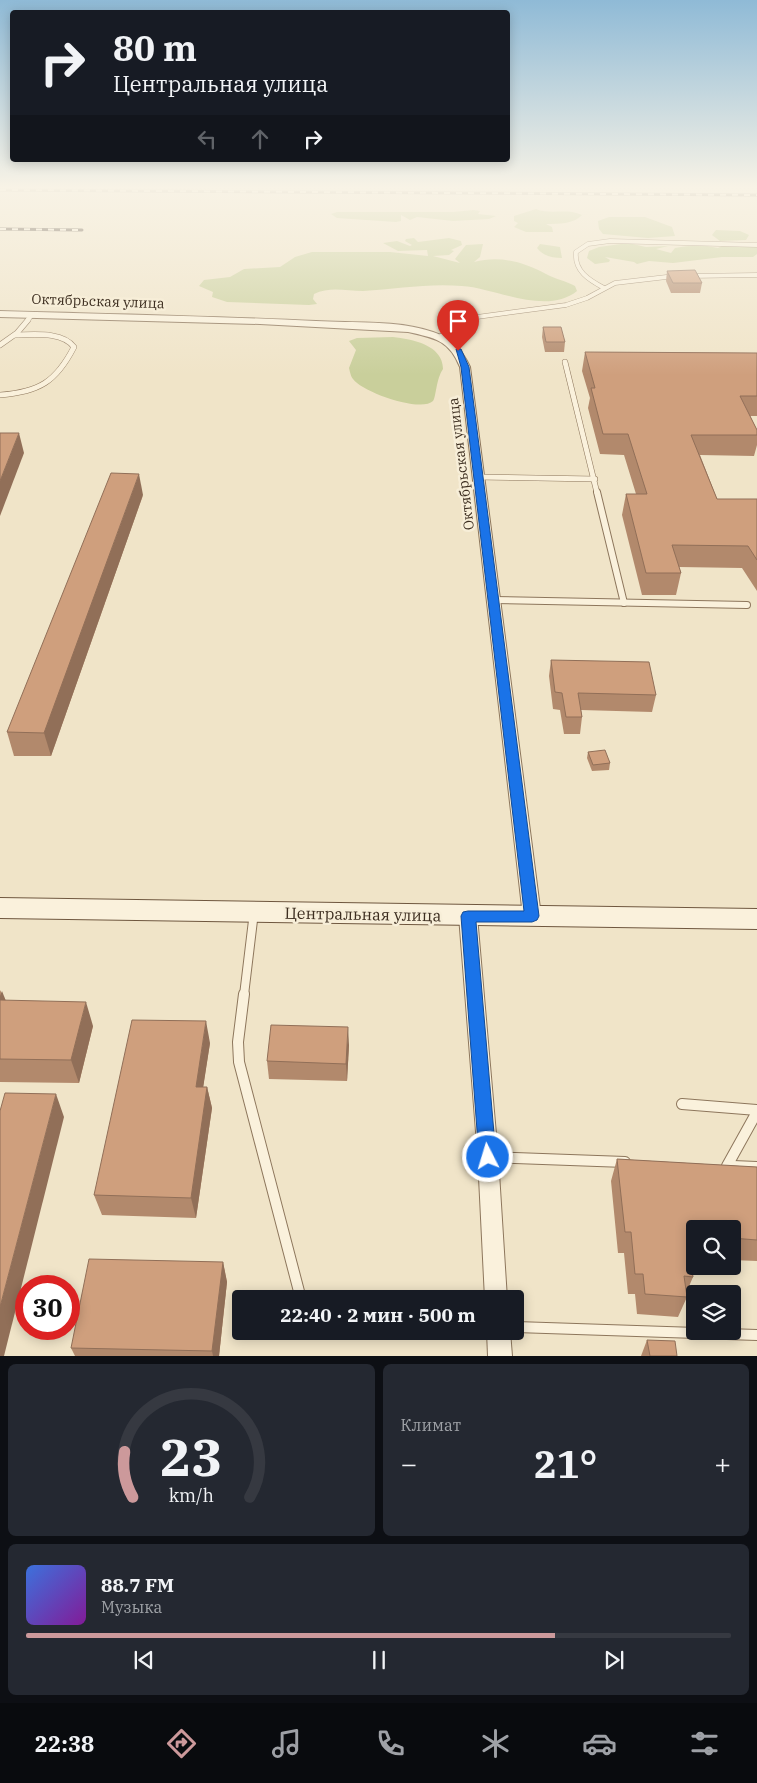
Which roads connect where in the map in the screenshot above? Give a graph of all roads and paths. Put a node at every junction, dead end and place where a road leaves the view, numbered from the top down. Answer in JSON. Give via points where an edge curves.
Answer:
{"nodes":[{"id":1,"x":580,"y":249,"type":"edge"},
{"id":2,"x":757,"y":275,"type":"edge"},
{"id":3,"x":604,"y":288,"type":"junction"},
{"id":4,"x":0,"y":314,"type":"edge"},
{"id":5,"x":32,"y":314,"type":"junction"},
{"id":6,"x":15,"y":335,"type":"junction"},
{"id":7,"x":440,"y":337,"type":"junction"},
{"id":8,"x":1,"y":344,"type":"edge"},
{"id":9,"x":565,"y":362,"type":"dead end"},
{"id":10,"x":0,"y":395,"type":"edge"},
{"id":11,"x":478,"y":477,"type":"junction"},
{"id":12,"x":594,"y":479,"type":"junction"},
{"id":13,"x":492,"y":600,"type":"junction"},
{"id":14,"x":624,"y":603,"type":"junction"},
{"id":15,"x":747,"y":606,"type":"dead end"},
{"id":16,"x":0,"y":908,"type":"edge"},
{"id":17,"x":254,"y":912,"type":"junction"},
{"id":18,"x":468,"y":916,"type":"junction"},
{"id":19,"x":532,"y":916,"type":"junction"},
{"id":20,"x":757,"y":919,"type":"edge"},
{"id":21,"x":682,"y":1104,"type":"dead end"},
{"id":22,"x":757,"y":1111,"type":"edge"},
{"id":23,"x":488,"y":1157,"type":"junction"},
{"id":24,"x":638,"y":1162,"type":"edge"},
{"id":25,"x":757,"y":1167,"type":"edge"},
{"id":26,"x":299,"y":1290,"type":"edge"},
{"id":27,"x":495,"y":1290,"type":"edge"},
{"id":28,"x":524,"y":1327,"type":"edge"},
{"id":29,"x":757,"y":1335,"type":"edge"},
{"id":30,"x":499,"y":1340,"type":"edge"},
{"id":31,"x":500,"y":1356,"type":"edge"}],
"edges":[{"from":1,"to":3,"type":"lane","via":[[575,257],[577,265],[590,281]]},
{"from":2,"to":3,"type":"lane","via":[[660,277],[624,281]]},
{"from":3,"to":7,"type":"lane","via":[[566,305],[477,317]]},
{"from":4,"to":5,"type":"street","name":"Октябрьская улица"},
{"from":5,"to":6,"type":"lane"},
{"from":5,"to":7,"type":"street","name":"Октябрьская улица","via":[[303,323],[408,329]]},
{"from":6,"to":8,"type":"lane"},
{"from":6,"to":10,"type":"lane","via":[[62,338],[74,346],[47,384],[31,391]]},
{"from":7,"to":11,"type":"street","name":"Октябрьская улица","via":[[463,359]]},
{"from":9,"to":12,"type":"lane"},
{"from":11,"to":12,"type":"lane"},
{"from":11,"to":13,"type":"street","name":"Октябрьская улица"},
{"from":12,"to":14,"type":"lane"},
{"from":13,"to":14,"type":"lane"},
{"from":13,"to":19,"type":"street","name":"Октябрьская улица"},
{"from":14,"to":15,"type":"lane"},
{"from":16,"to":17,"type":"street","name":"Центральная улица"},
{"from":17,"to":18,"type":"street","name":"Центральная улица"},
{"from":17,"to":26,"type":"lane","via":[[238,1042],[239,1062]]},
{"from":18,"to":19,"type":"street","name":"Центральная улица"},
{"from":18,"to":23,"type":"street"},
{"from":19,"to":20,"type":"street","name":"Центральная улица"},
{"from":21,"to":22,"type":"lane"},
{"from":22,"to":25,"type":"lane","via":[[722,1166]]},
{"from":23,"to":24,"type":"lane"},
{"from":23,"to":27,"type":"street"},
{"from":28,"to":29,"type":"lane"},
{"from":30,"to":31,"type":"street"}]}
